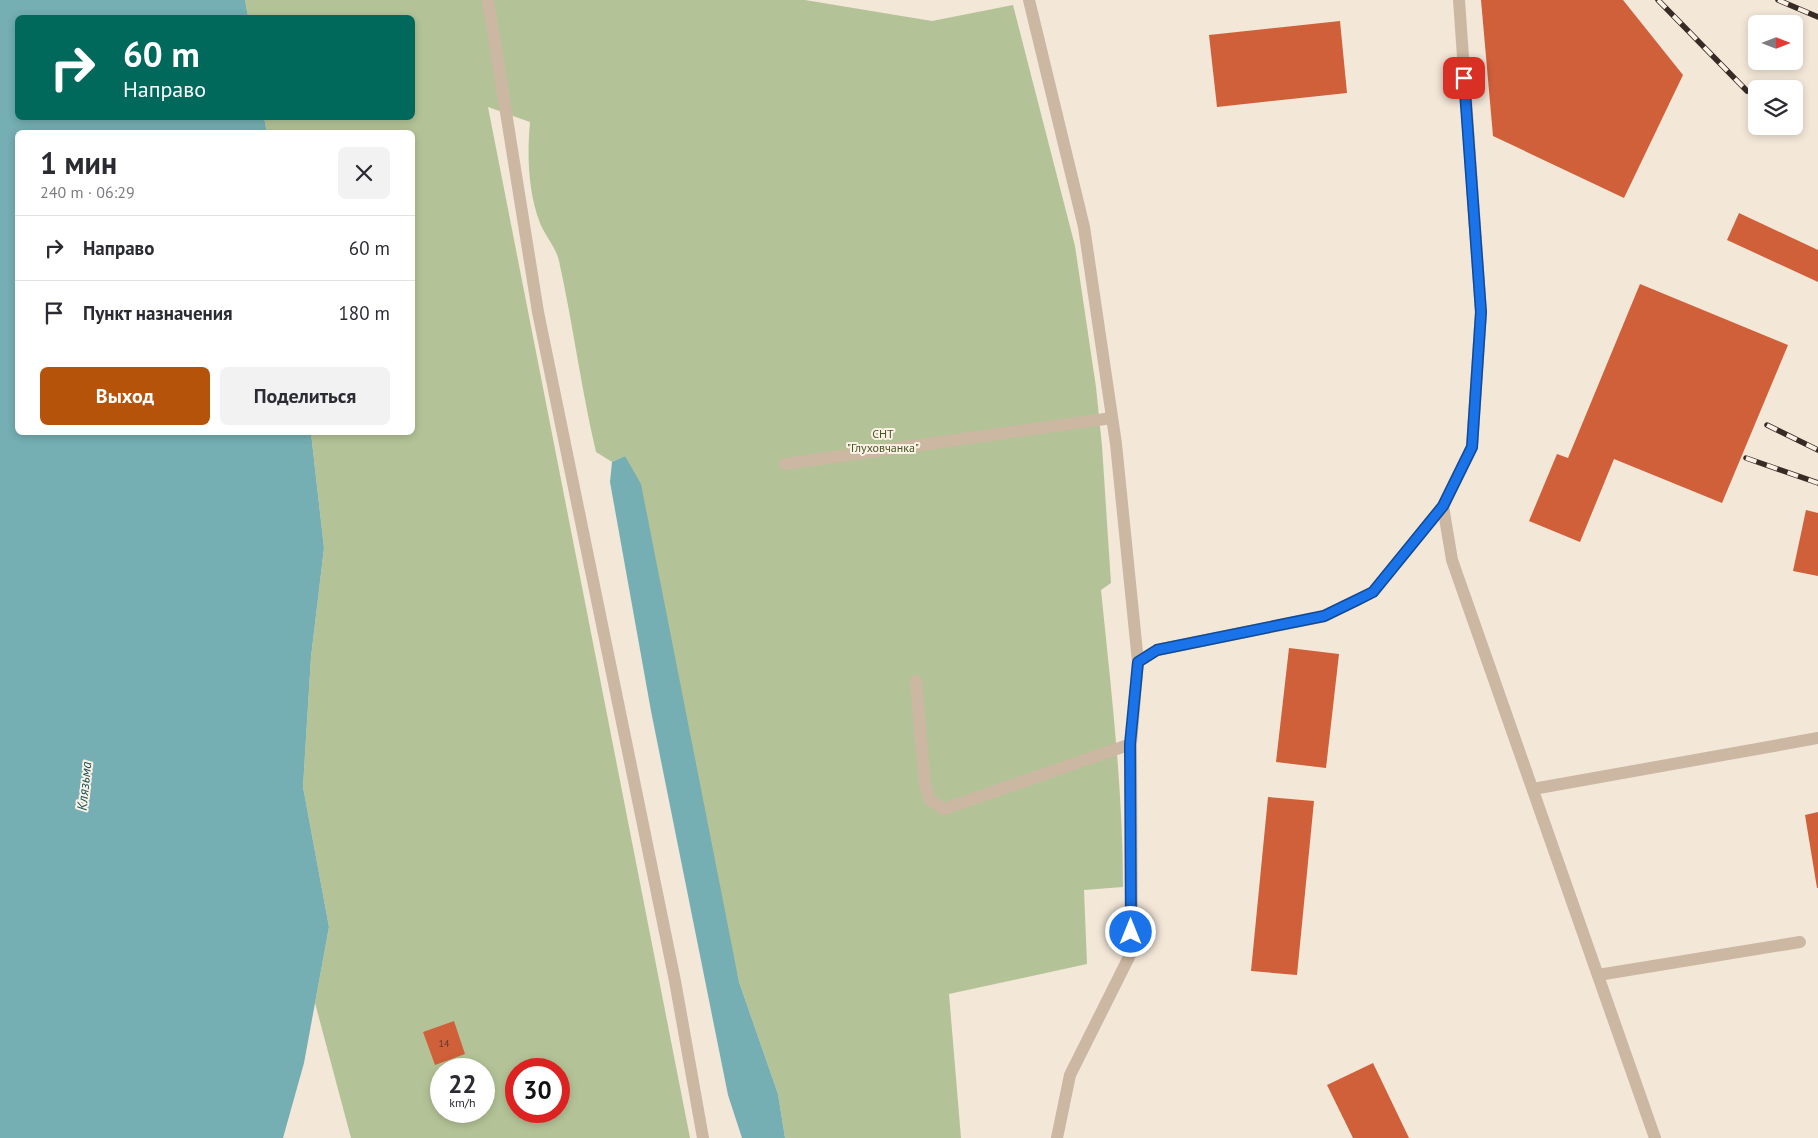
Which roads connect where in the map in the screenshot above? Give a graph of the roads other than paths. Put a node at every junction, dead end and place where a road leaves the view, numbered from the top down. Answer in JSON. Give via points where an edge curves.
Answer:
{"nodes":[{"id":1,"x":488,"y":0,"type":"edge"},
{"id":2,"x":1029,"y":0,"type":"edge"},
{"id":3,"x":1459,"y":0,"type":"edge"},
{"id":4,"x":1112,"y":418,"type":"junction"},
{"id":5,"x":786,"y":464,"type":"dead end"},
{"id":6,"x":1443,"y":506,"type":"junction"},
{"id":7,"x":1138,"y":662,"type":"junction"},
{"id":8,"x":916,"y":681,"type":"dead end"},
{"id":9,"x":1818,"y":738,"type":"edge"},
{"id":10,"x":1130,"y":744,"type":"junction"},
{"id":11,"x":1533,"y":788,"type":"junction"},
{"id":12,"x":1800,"y":942,"type":"dead end"},
{"id":13,"x":1598,"y":975,"type":"junction"},
{"id":14,"x":703,"y":1138,"type":"edge"},
{"id":15,"x":1058,"y":1138,"type":"edge"},
{"id":16,"x":1655,"y":1138,"type":"edge"}],
"edges":[{"from":1,"to":14,"type":"street","via":[[538,312],[673,971]]},
{"from":2,"to":4,"type":"street","via":[[1084,227]]},
{"from":3,"to":6,"type":"street","via":[[1481,312],[1472,447]]},
{"from":4,"to":5,"type":"street"},
{"from":4,"to":7,"type":"street"},
{"from":6,"to":7,"type":"street","via":[[1373,592],[1324,616],[1157,650]]},
{"from":6,"to":11,"type":"street","via":[[1452,560]]},
{"from":7,"to":10,"type":"street"},
{"from":8,"to":10,"type":"street","via":[[925,784],[930,800],[944,809]]},
{"from":9,"to":11,"type":"street"},
{"from":10,"to":15,"type":"street","via":[[1132,951],[1070,1075]]},
{"from":11,"to":13,"type":"street"},
{"from":12,"to":13,"type":"street"},
{"from":13,"to":16,"type":"street"}]}
